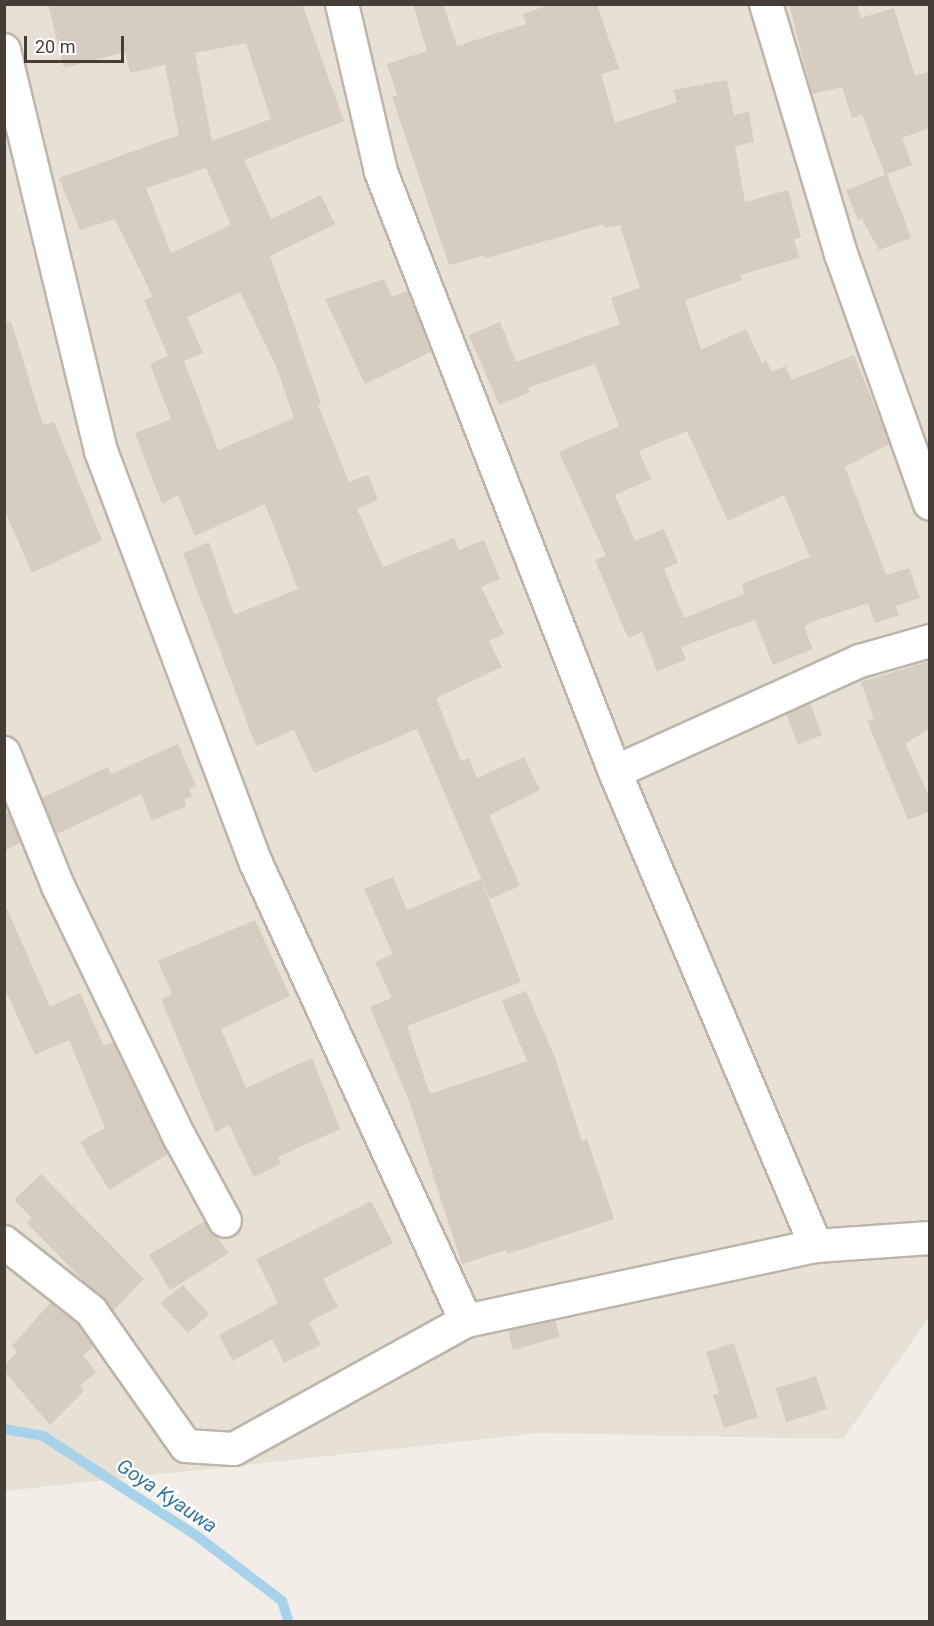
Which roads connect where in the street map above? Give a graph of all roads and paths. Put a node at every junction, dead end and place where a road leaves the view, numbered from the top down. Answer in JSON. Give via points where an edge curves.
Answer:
{"nodes":[{"id":1,"x":342,"y":4,"type":"edge"},
{"id":2,"x":766,"y":4,"type":"edge"},
{"id":3,"x":4,"y":50,"type":"edge"},
{"id":4,"x":930,"y":504,"type":"edge"},
{"id":5,"x":930,"y":641,"type":"edge"},
{"id":6,"x":4,"y":753,"type":"edge"},
{"id":7,"x":615,"y":771,"type":"junction"},
{"id":8,"x":225,"y":1221,"type":"dead end"},
{"id":9,"x":930,"y":1238,"type":"edge"},
{"id":10,"x":4,"y":1242,"type":"edge"},
{"id":11,"x":816,"y":1246,"type":"junction"},
{"id":12,"x":466,"y":1321,"type":"junction"}],
"edges":[{"from":1,"to":7,"type":"street","via":[[381,172]]},
{"from":2,"to":4,"type":"street","via":[[841,254]]},
{"from":3,"to":12,"type":"street","via":[[105,462],[256,863]]},
{"from":5,"to":7,"type":"street","via":[[860,661]]},
{"from":6,"to":8,"type":"street","via":[[58,886],[180,1138]]},
{"from":7,"to":11,"type":"street"},
{"from":9,"to":11,"type":"street"},
{"from":10,"to":12,"type":"street","via":[[91,1311],[186,1446],[234,1449]]},
{"from":11,"to":12,"type":"street"}]}
